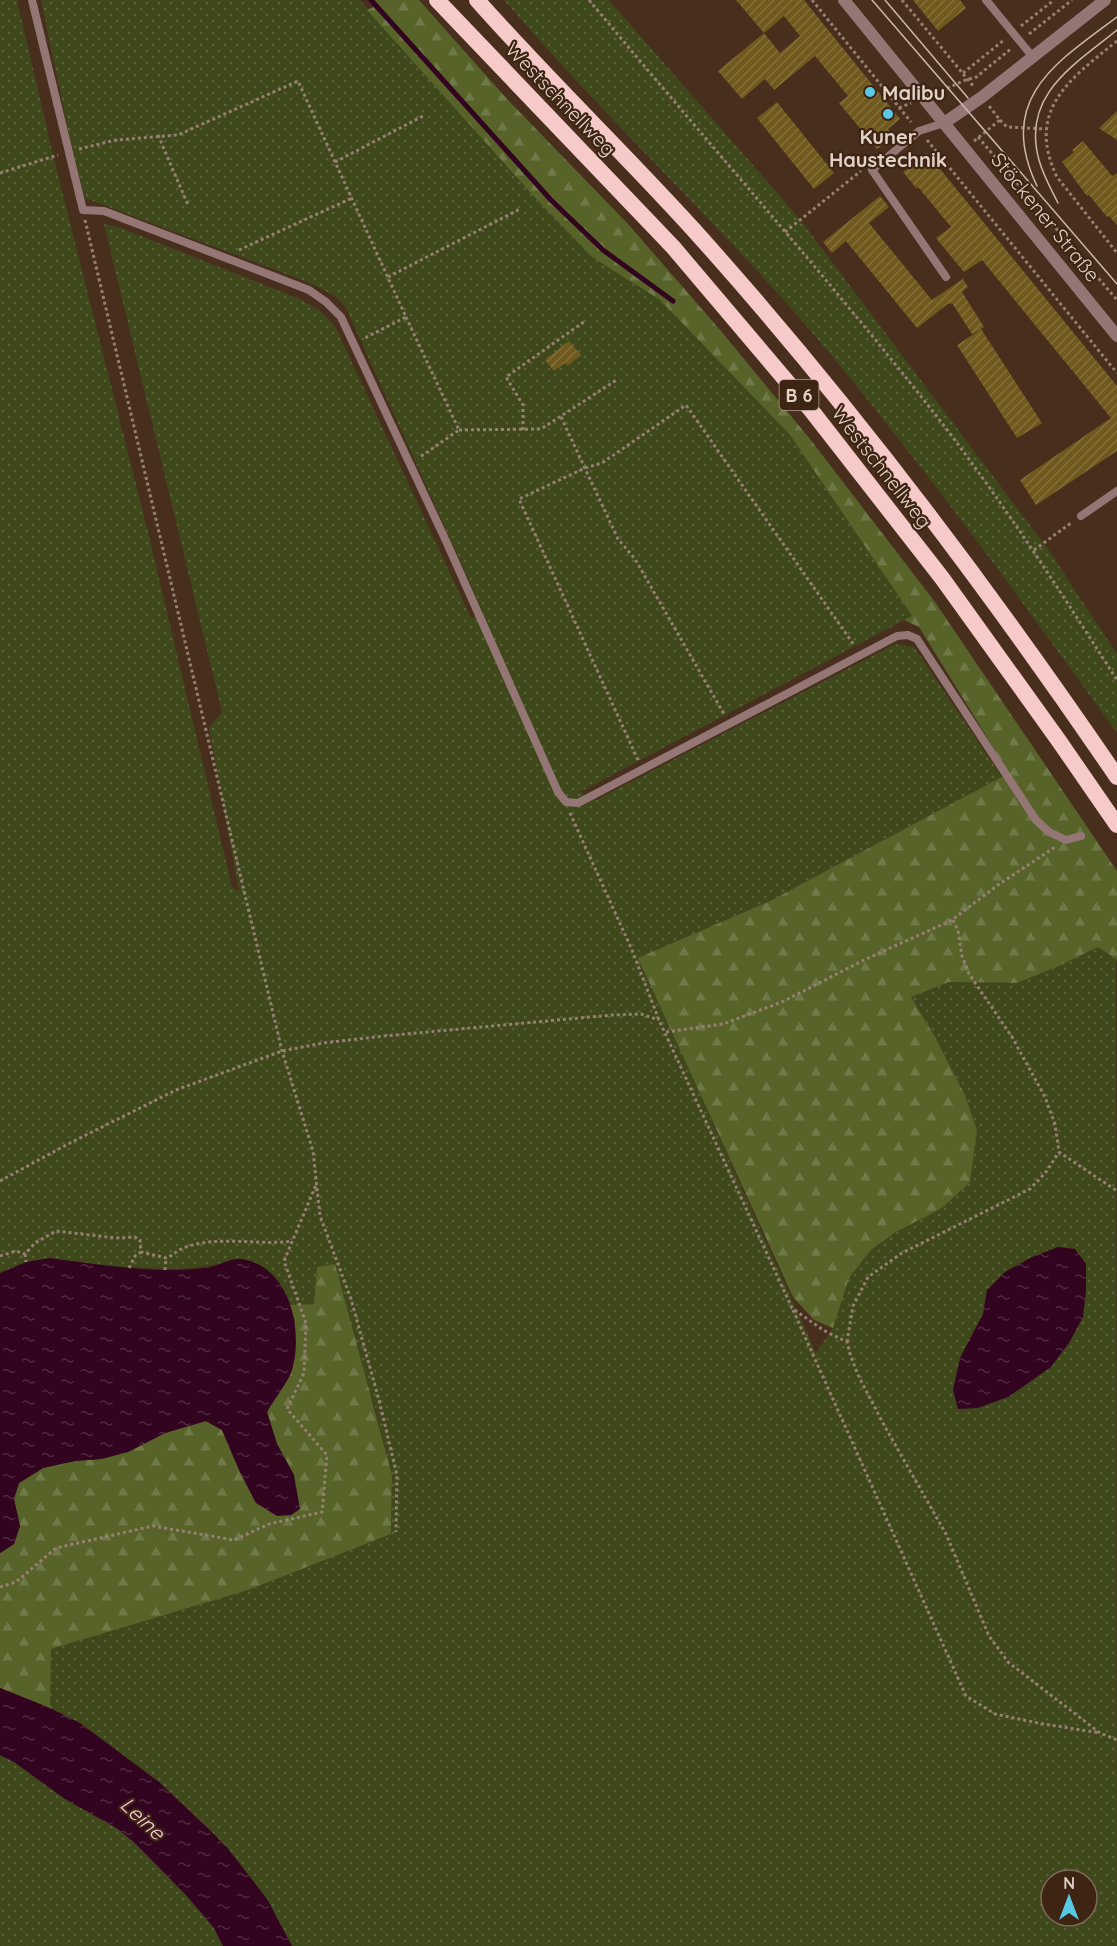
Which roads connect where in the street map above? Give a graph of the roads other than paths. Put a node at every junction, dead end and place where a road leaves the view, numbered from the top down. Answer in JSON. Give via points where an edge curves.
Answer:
{"nodes":[{"id":1,"x":32,"y":0,"type":"edge"},
{"id":2,"x":437,"y":0,"type":"edge"},
{"id":3,"x":477,"y":0,"type":"edge"},
{"id":4,"x":844,"y":0,"type":"edge"},
{"id":5,"x":986,"y":0,"type":"edge"},
{"id":6,"x":1105,"y":0,"type":"edge"},
{"id":7,"x":1032,"y":56,"type":"junction"},
{"id":8,"x":944,"y":123,"type":"junction"},
{"id":9,"x":946,"y":277,"type":"dead end"},
{"id":10,"x":1117,"y":336,"type":"edge"},
{"id":11,"x":1117,"y":490,"type":"edge"},
{"id":12,"x":1081,"y":516,"type":"road end"},
{"id":13,"x":1117,"y":777,"type":"edge"},
{"id":14,"x":1117,"y":825,"type":"edge"},
{"id":15,"x":1081,"y":836,"type":"dead end"}],
"edges":[{"from":1,"to":15,"type":"lane","via":[[83,210],[104,211],[225,256],[309,291],[341,317],[558,792],[566,802],[578,803],[859,655],[908,634],[917,639],[1036,820],[1066,840]]},
{"from":2,"to":14,"type":"highway","name":"Westschnellweg","number":"B 6","via":[[673,247],[812,410],[942,578]]},
{"from":3,"to":13,"type":"highway","name":"Westschnellweg","number":"B 6","via":[[691,227],[834,394],[999,608]]},
{"from":4,"to":8,"type":"street","name":"Stöckener Straße"},
{"from":5,"to":7,"type":"lane"},
{"from":6,"to":7,"type":"street"},
{"from":7,"to":8,"type":"street"},
{"from":8,"to":9,"type":"lane","via":[[919,131],[872,170]]},
{"from":8,"to":10,"type":"street","name":"Stöckener Straße"},
{"from":11,"to":12,"type":"lane"}]}
